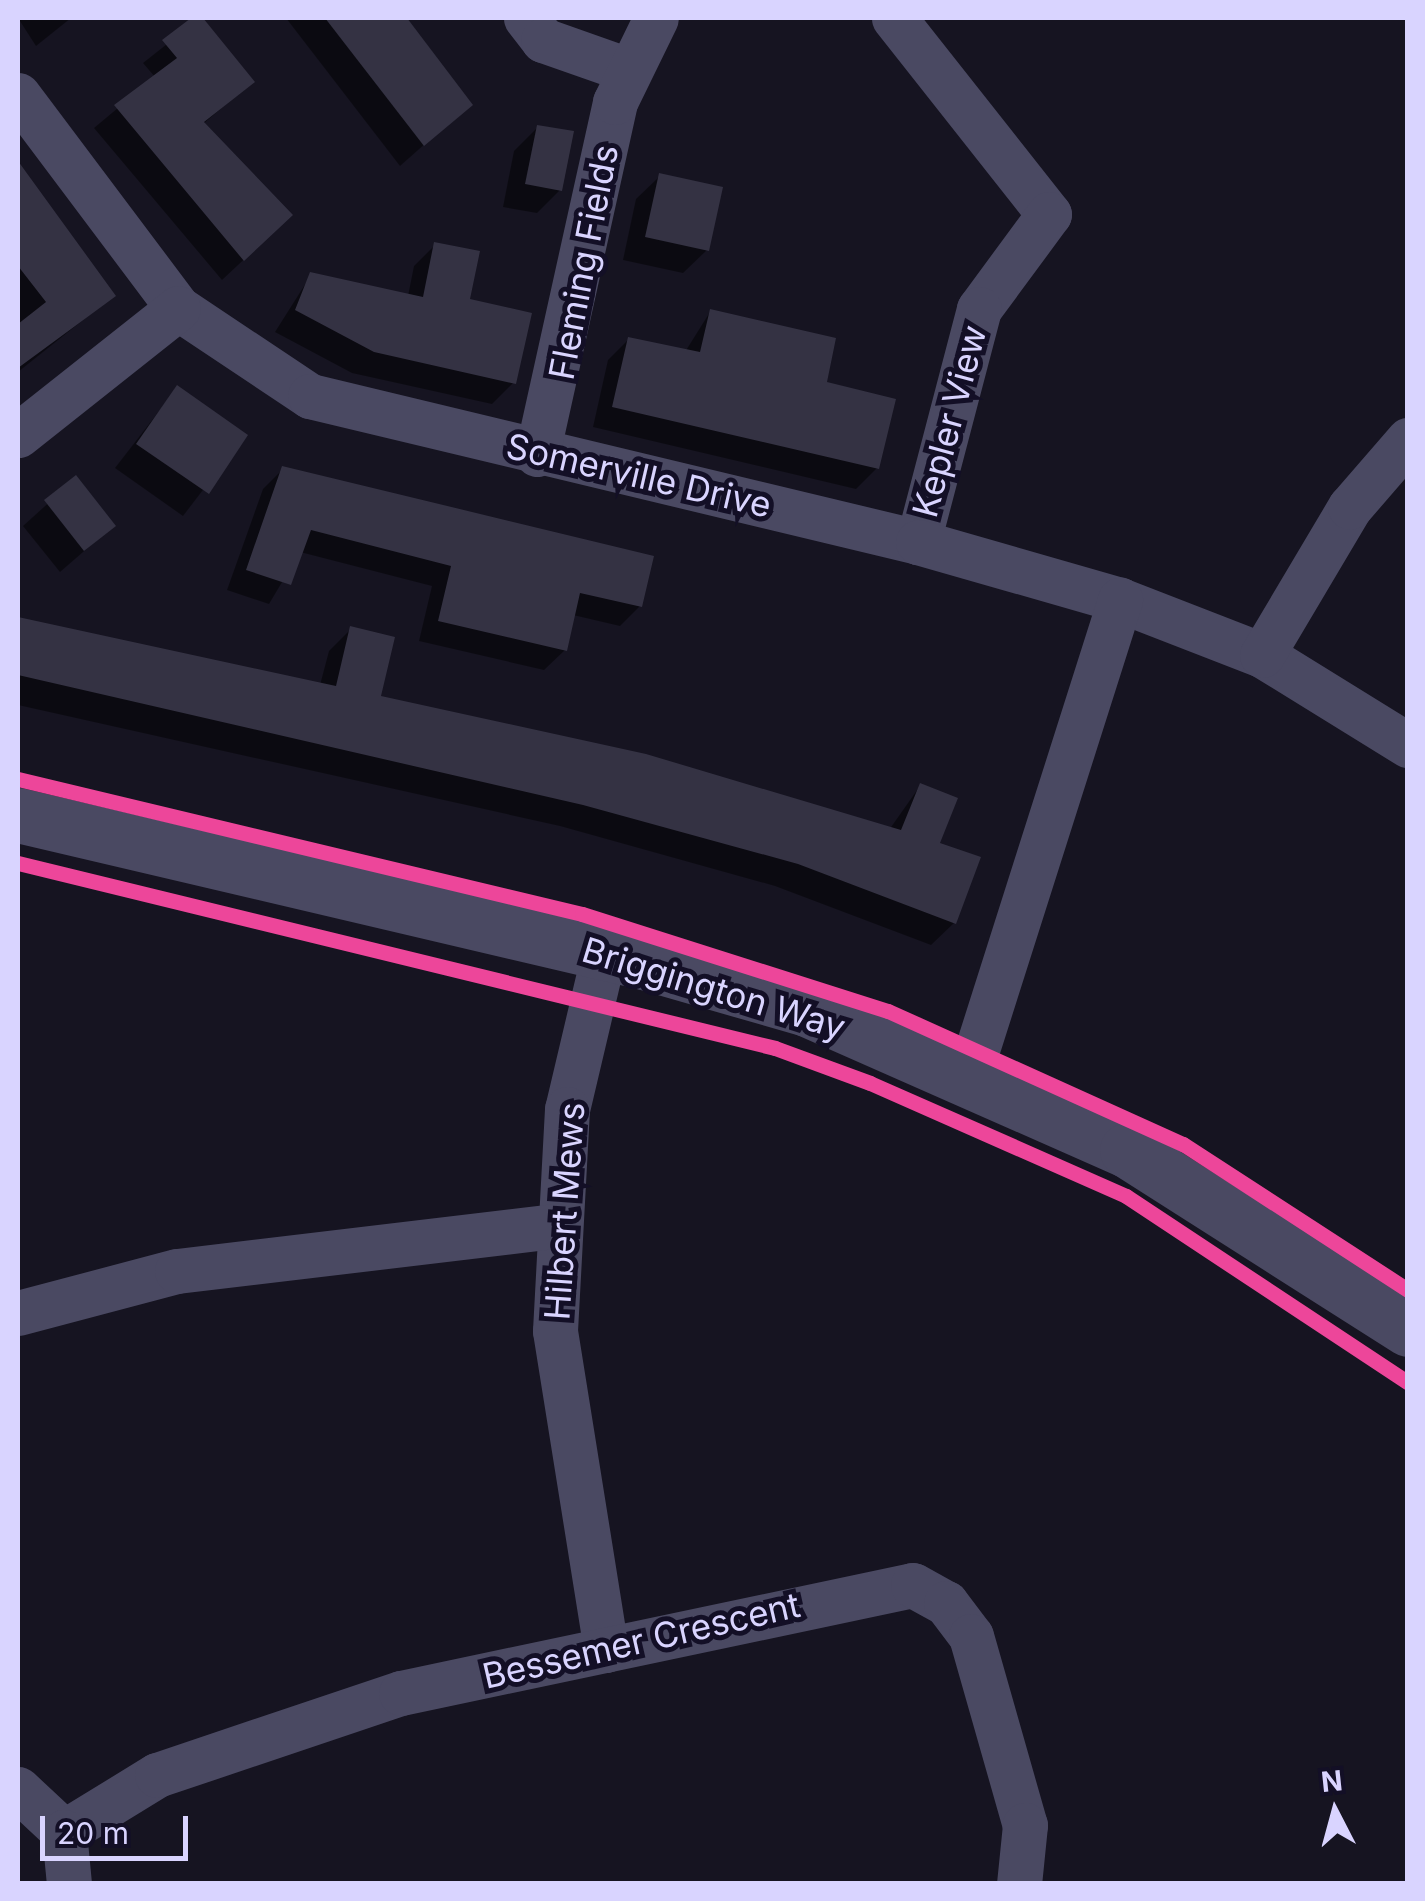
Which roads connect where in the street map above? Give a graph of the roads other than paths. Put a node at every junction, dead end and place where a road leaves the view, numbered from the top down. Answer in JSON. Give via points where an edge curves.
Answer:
{"nodes":[{"id":1,"x":526,"y":18,"type":"edge"},
{"id":2,"x":656,"y":18,"type":"edge"},
{"id":3,"x":894,"y":18,"type":"edge"},
{"id":4,"x":628,"y":70,"type":"junction"},
{"id":5,"x":18,"y":95,"type":"edge"},
{"id":6,"x":178,"y":308,"type":"junction"},
{"id":7,"x":18,"y":435,"type":"edge"},
{"id":8,"x":1408,"y":440,"type":"edge"},
{"id":9,"x":537,"y":454,"type":"junction"},
{"id":10,"x":918,"y":542,"type":"junction"},
{"id":11,"x":1120,"y":600,"type":"junction"},
{"id":12,"x":1262,"y":655,"type":"junction"},
{"id":13,"x":1408,"y":745,"type":"edge"},
{"id":14,"x":18,"y":815,"type":"edge"},
{"id":15,"x":604,"y":953,"type":"junction"},
{"id":16,"x":968,"y":1078,"type":"junction"},
{"id":17,"x":556,"y":1226,"type":"junction"},
{"id":18,"x":18,"y":1313,"type":"edge"},
{"id":19,"x":1408,"y":1330,"type":"edge"},
{"id":20,"x":606,"y":1650,"type":"junction"},
{"id":21,"x":18,"y":1789,"type":"edge"},
{"id":22,"x":64,"y":1832,"type":"junction"},
{"id":23,"x":70,"y":1884,"type":"edge"},
{"id":24,"x":1019,"y":1884,"type":"edge"}],
"edges":[{"from":1,"to":4,"type":"street","via":[[543,40]]},
{"from":2,"to":4,"type":"street","name":"Fleming Fields"},
{"from":3,"to":10,"type":"street","name":"Kepler View","via":[[1049,214],[979,309]]},
{"from":4,"to":9,"type":"street","name":"Fleming Fields"},
{"from":5,"to":6,"type":"street","name":"Somerville Drive"},
{"from":6,"to":7,"type":"street"},
{"from":6,"to":9,"type":"street","name":"Somerville Drive","via":[[310,396]]},
{"from":8,"to":12,"type":"street","via":[[1350,507]]},
{"from":9,"to":10,"type":"street","name":"Somerville Drive"},
{"from":10,"to":11,"type":"street","name":"Somerville Drive"},
{"from":11,"to":12,"type":"street","name":"Somerville Drive"},
{"from":11,"to":16,"type":"street"},
{"from":12,"to":13,"type":"street","name":"Somerville Drive"},
{"from":14,"to":15,"type":"street","name":"Briggington Way"},
{"from":15,"to":16,"type":"street","name":"Briggington Way","via":[[808,1009]]},
{"from":15,"to":17,"type":"street","name":"Hilbert Mews","via":[[568,1109]]},
{"from":16,"to":19,"type":"street","name":"Briggington Way","via":[[1127,1150]]},
{"from":17,"to":18,"type":"street","via":[[177,1271]]},
{"from":17,"to":20,"type":"street","name":"Hilbert Mews","via":[[555,1331]]},
{"from":20,"to":22,"type":"street","name":"Bessemer Crescent","via":[[400,1694],[236,1743],[157,1775]]},
{"from":20,"to":24,"type":"street","name":"Bessemer Crescent","via":[[863,1588],[913,1585],[946,1603],[971,1636],[1024,1825]]},
{"from":21,"to":22,"type":"street"},
{"from":22,"to":23,"type":"street"}]}
